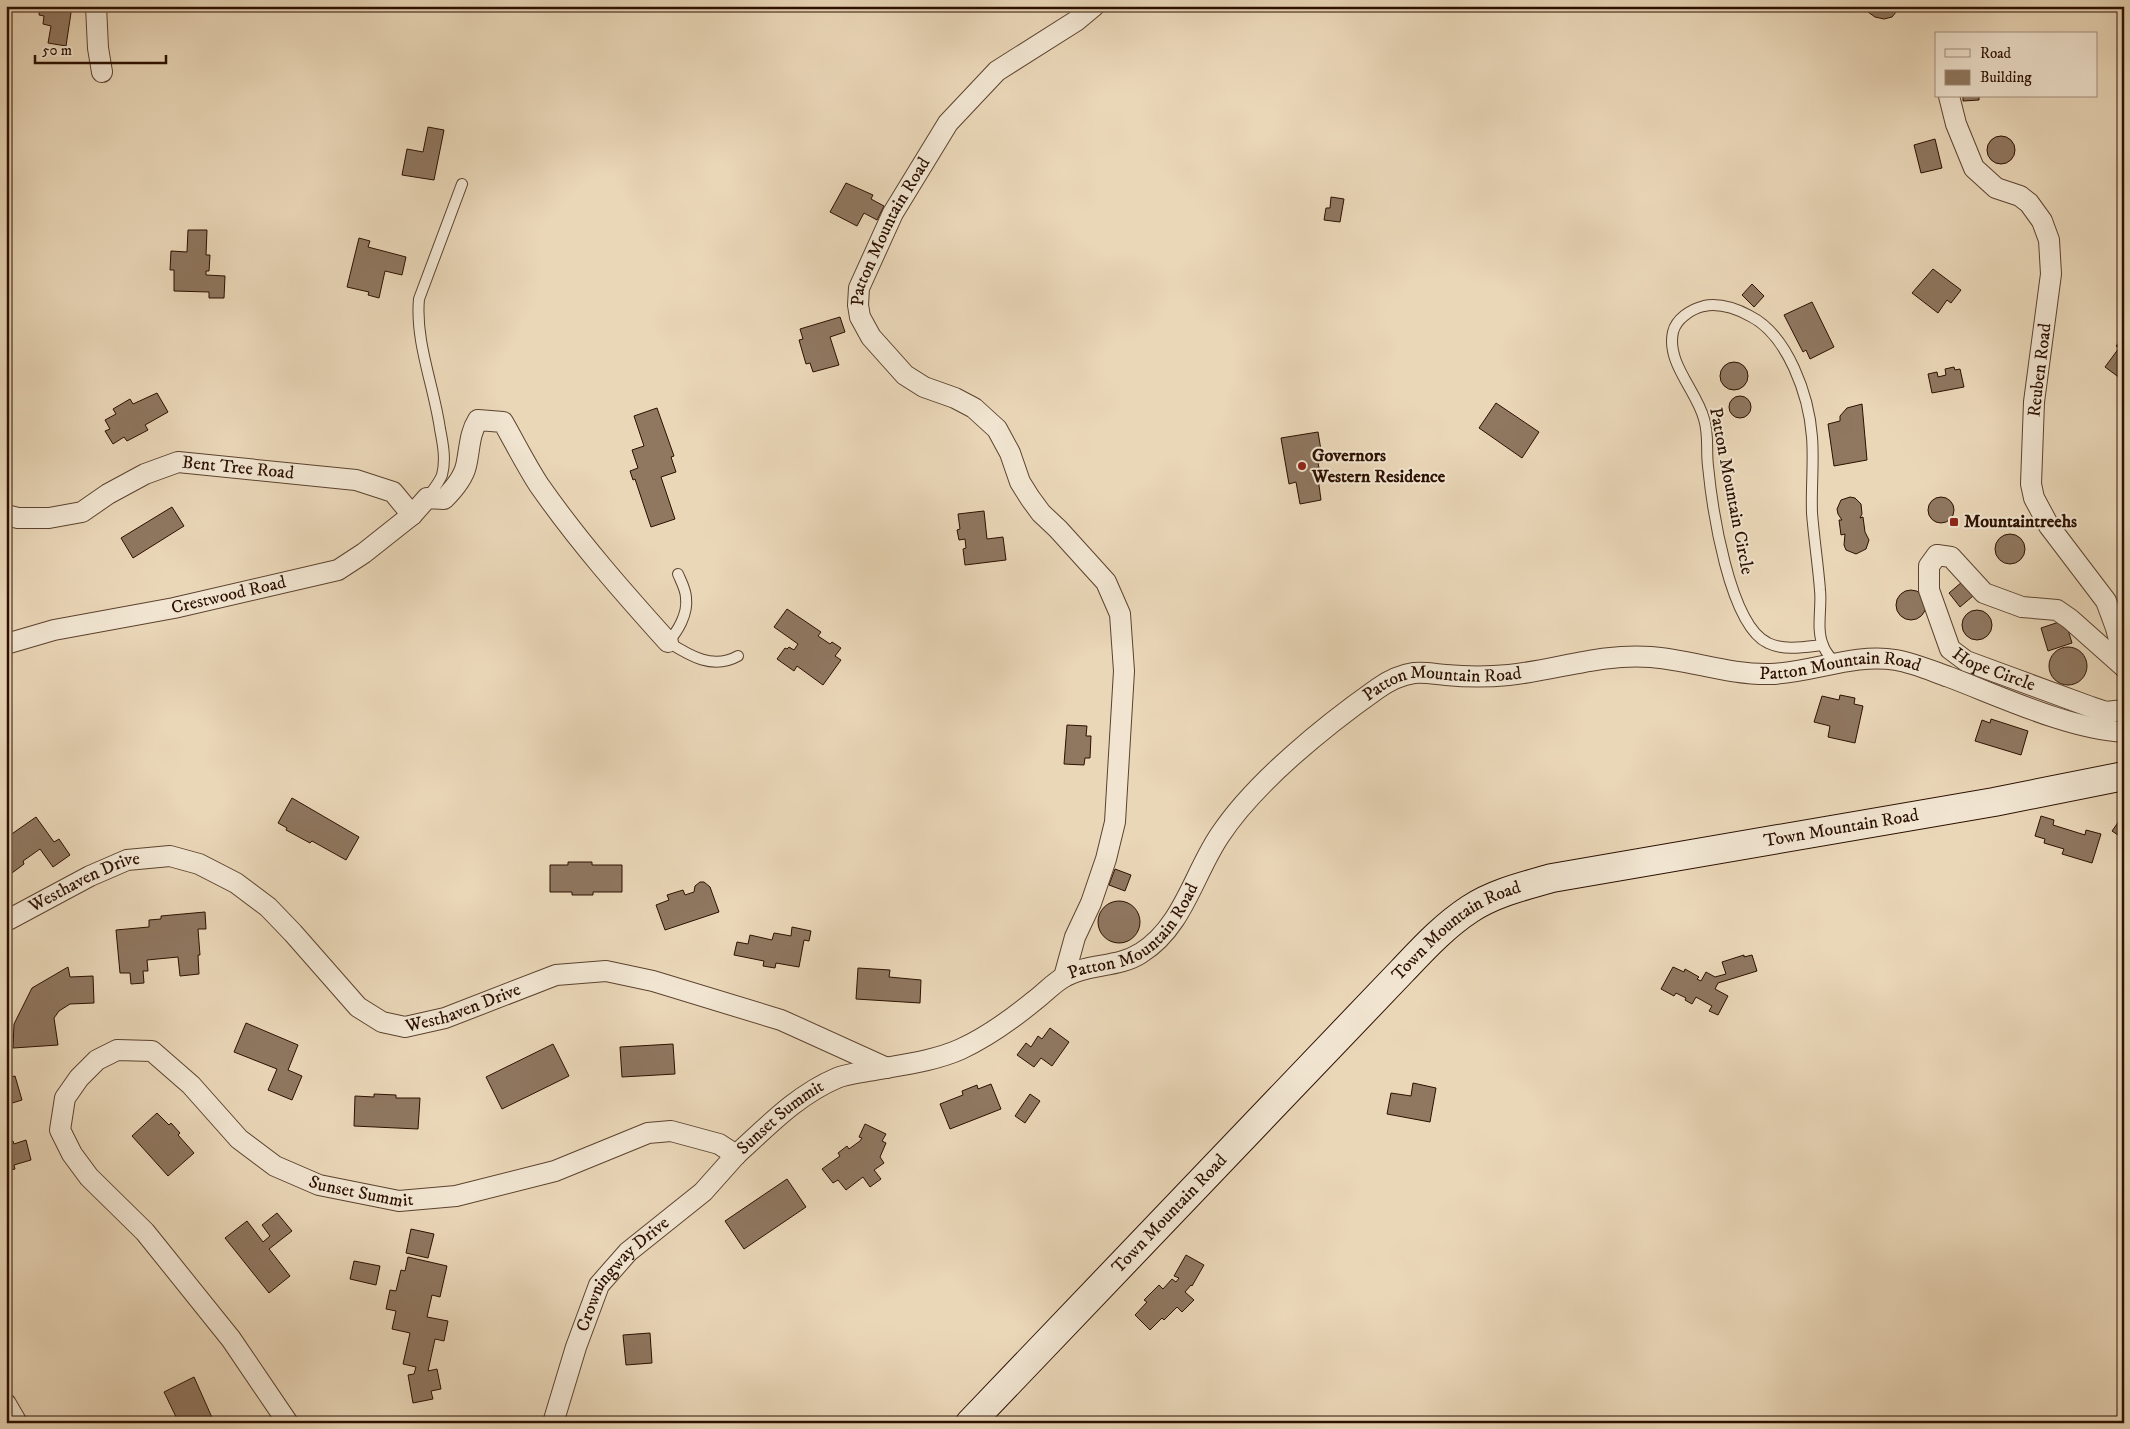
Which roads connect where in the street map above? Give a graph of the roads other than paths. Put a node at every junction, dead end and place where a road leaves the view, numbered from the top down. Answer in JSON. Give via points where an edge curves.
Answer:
{"nodes":[{"id":1,"x":96,"y":6,"type":"edge"},
{"id":2,"x":1094,"y":6,"type":"edge"},
{"id":3,"x":102,"y":72,"type":"dead end"},
{"id":4,"x":1950,"y":98,"type":"edge"},
{"id":5,"x":462,"y":184,"type":"dead end"},
{"id":6,"x":427,"y":498,"type":"junction"},
{"id":7,"x":6,"y":515,"type":"edge"},
{"id":8,"x":412,"y":515,"type":"junction"},
{"id":9,"x":678,"y":574,"type":"dead end"},
{"id":10,"x":668,"y":642,"type":"junction"},
{"id":11,"x":6,"y":644,"type":"edge"},
{"id":12,"x":1823,"y":645,"type":"junction"},
{"id":13,"x":738,"y":656,"type":"dead end"},
{"id":14,"x":2124,"y":660,"type":"edge"},
{"id":15,"x":1834,"y":663,"type":"junction"},
{"id":16,"x":2124,"y":667,"type":"edge"},
{"id":17,"x":2124,"y":710,"type":"edge"},
{"id":18,"x":2124,"y":732,"type":"edge"},
{"id":19,"x":2124,"y":776,"type":"edge"},
{"id":20,"x":6,"y":921,"type":"edge"},
{"id":21,"x":1064,"y":977,"type":"junction"},
{"id":22,"x":887,"y":1068,"type":"junction"},
{"id":23,"x":736,"y":1155,"type":"junction"},
{"id":24,"x":6,"y":1404,"type":"edge"},
{"id":25,"x":17,"y":1423,"type":"edge"},
{"id":26,"x":288,"y":1423,"type":"edge"},
{"id":27,"x":554,"y":1423,"type":"edge"},
{"id":28,"x":970,"y":1423,"type":"edge"}],
"edges":[{"from":1,"to":3,"type":"street"},
{"from":2,"to":21,"type":"street","name":"Patton Mountain Road","via":[[997,71],[948,124],[893,213],[859,288],[858,305],[860,317],[871,337],[905,375],[924,387],[974,408],[997,429],[1030,498],[1106,582],[1120,614],[1124,671],[1115,822],[1106,859],[1075,937]]},
{"from":4,"to":14,"type":"street","name":"Reuben Road","via":[[1974,168],[1996,188],[2029,202],[2042,221],[2049,240],[2051,274],[2034,402],[2031,484],[2034,498],[2049,526],[2106,601]]},
{"from":5,"to":6,"type":"lane","name":"Crestwood Road","via":[[419,299],[420,340],[444,448],[441,476]]},
{"from":6,"to":8,"type":"street","name":"Crestwood Road"},
{"from":6,"to":10,"type":"street","via":[[444,499],[458,482],[465,468],[471,431],[478,420],[503,422],[539,484],[620,588]]},
{"from":7,"to":8,"type":"street","name":"Bent Tree Road","via":[[49,518],[82,512],[145,474],[178,462],[356,480],[393,492]]},
{"from":8,"to":11,"type":"street","name":"Crestwood Road","via":[[364,554],[338,570],[174,608],[54,630]]},
{"from":9,"to":10,"type":"lane","via":[[687,597],[678,631]]},
{"from":10,"to":13,"type":"lane","via":[[708,662],[728,662]]},
{"from":12,"to":12,"type":"lane","name":"Patton Mountain Circle","via":[[1812,513],[1812,438],[1803,392],[1784,351],[1771,331],[1756,319],[1725,307],[1706,306],[1694,310],[1676,324],[1672,343],[1674,355],[1705,420],[1707,464],[1718,531],[1736,595],[1752,631],[1761,640],[1778,647]]},
{"from":12,"to":15,"type":"lane","name":"Patton Mountain Circle"},
{"from":15,"to":18,"type":"street","name":"Patton Mountain Road","via":[[1866,658],[1896,660],[2063,720],[2105,731]]},
{"from":15,"to":21,"type":"street","name":"Patton Mountain Road","via":[[1785,674],[1762,674],[1632,656],[1607,657],[1514,675],[1474,677],[1427,672],[1396,678],[1298,752],[1238,811],[1205,858],[1180,911],[1151,947],[1126,962],[1085,969]]},
{"from":16,"to":17,"type":"street","name":"Hope Circle","via":[[2057,610],[2022,607],[1984,593],[1951,557],[1937,555],[1929,566],[1929,590],[1950,649],[1966,661],[2106,712]]},
{"from":19,"to":28,"type":"main road","name":"Town Mountain Road","via":[[1994,802],[1552,878],[1490,898],[1470,908],[1402,971]]},
{"from":20,"to":22,"type":"street","name":"Westhaven Drive","via":[[127,860],[170,856],[200,864],[236,883],[268,907],[358,1007],[382,1022],[405,1027],[437,1020],[556,975],[606,971],[653,981],[781,1020]]},
{"from":21,"to":22,"type":"street","name":"Sunset Summit","via":[[965,1047],[940,1057]]},
{"from":22,"to":23,"type":"street","name":"Sunset Summit","via":[[840,1077],[793,1102]]},
{"from":23,"to":26,"type":"street","name":"Sunset Summit","via":[[719,1144],[672,1131],[648,1133],[555,1171],[456,1196],[399,1201],[318,1185],[275,1166],[239,1139],[191,1085],[152,1050],[117,1050],[97,1060],[65,1098],[60,1130],[72,1154],[89,1177],[145,1232],[231,1339]]},
{"from":23,"to":27,"type":"street","name":"Crowningway Drive","via":[[703,1192],[628,1252],[600,1286],[576,1347]]},
{"from":24,"to":25,"type":"street"}]}
